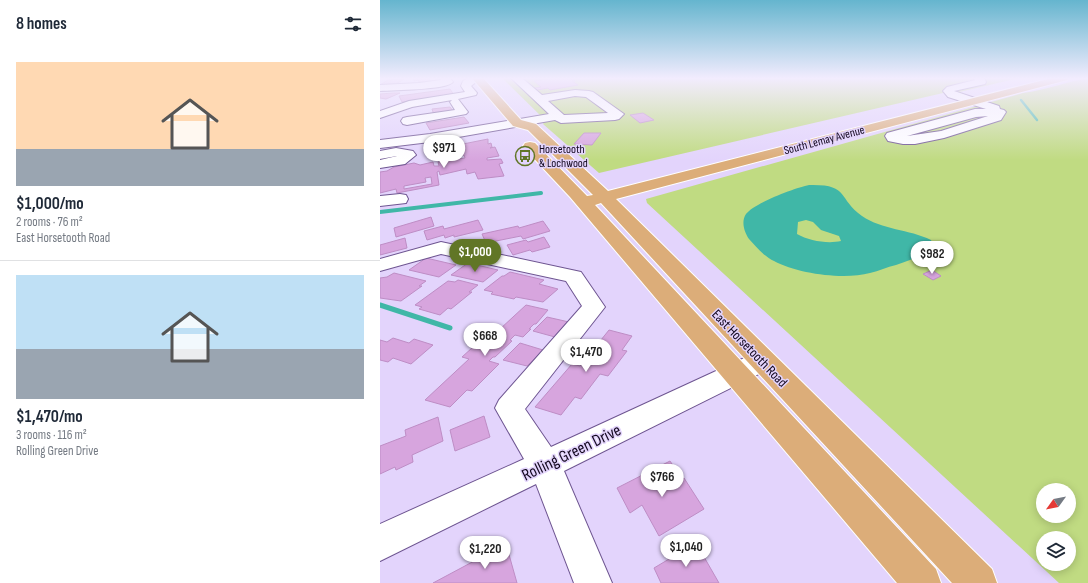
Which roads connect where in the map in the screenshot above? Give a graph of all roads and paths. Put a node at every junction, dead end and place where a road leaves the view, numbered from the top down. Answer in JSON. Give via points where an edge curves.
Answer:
{"nodes":[{"id":1,"x":406,"y":105,"type":"edge"},
{"id":2,"x":458,"y":105,"type":"edge"},
{"id":3,"x":501,"y":105,"type":"edge"},
{"id":4,"x":546,"y":105,"type":"edge"},
{"id":5,"x":605,"y":105,"type":"edge"},
{"id":6,"x":934,"y":105,"type":"edge"},
{"id":7,"x":961,"y":105,"type":"edge"},
{"id":8,"x":986,"y":105,"type":"edge"},
{"id":9,"x":1000,"y":112,"type":"junction"},
{"id":10,"x":380,"y":115,"type":"edge"},
{"id":11,"x":558,"y":116,"type":"junction"},
{"id":12,"x":407,"y":121,"type":"junction"},
{"id":13,"x":517,"y":123,"type":"junction"},
{"id":14,"x":380,"y":144,"type":"edge"},
{"id":15,"x":398,"y":147,"type":"junction"},
{"id":16,"x":380,"y":155,"type":"edge"},
{"id":17,"x":380,"y":164,"type":"edge"},
{"id":18,"x":591,"y":196,"type":"junction"},
{"id":19,"x":400,"y":199,"type":"dead end"},
{"id":20,"x":380,"y":201,"type":"edge"},
{"id":21,"x":380,"y":264,"type":"edge"},
{"id":22,"x":749,"y":367,"type":"junction"},
{"id":23,"x":545,"y":465,"type":"junction"},
{"id":24,"x":380,"y":543,"type":"edge"},
{"id":25,"x":593,"y":583,"type":"edge"},
{"id":26,"x":922,"y":583,"type":"edge"},
{"id":27,"x":978,"y":583,"type":"edge"}],
"edges":[{"from":1,"to":10,"type":"street"},
{"from":2,"to":12,"type":"street","via":[[462,112]]},
{"from":3,"to":13,"type":"main road","name":"East Horsetooth Road"},
{"from":4,"to":11,"type":"street"},
{"from":5,"to":11,"type":"street","via":[[618,114],[561,119]]},
{"from":6,"to":18,"type":"main road","name":"South Lemay Avenue"},
{"from":7,"to":18,"type":"main road","name":"South Lemay Avenue"},
{"from":8,"to":9,"type":"street"},
{"from":9,"to":9,"type":"street","via":[[975,112],[892,138],[923,139],[997,117]]},
{"from":10,"to":12,"type":"street"},
{"from":11,"to":13,"type":"street"},
{"from":12,"to":15,"type":"street"},
{"from":13,"to":15,"type":"street"},
{"from":13,"to":18,"type":"main road","name":"East Horsetooth Road","via":[[515,130]]},
{"from":14,"to":15,"type":"street"},
{"from":15,"to":16,"type":"street"},
{"from":15,"to":17,"type":"street","via":[[409,155],[400,161]]},
{"from":18,"to":22,"type":"main road","name":"East Horsetooth Road"},
{"from":19,"to":20,"type":"street"},
{"from":21,"to":23,"type":"street","via":[[441,248],[574,276],[594,308],[509,408]]},
{"from":22,"to":23,"type":"street","name":"Rolling Green Drive"},
{"from":22,"to":26,"type":"main road","name":"East Horsetooth Road"},
{"from":22,"to":27,"type":"main road","name":"East Horsetooth Road"},
{"from":23,"to":24,"type":"street","name":"Rolling Green Drive"},
{"from":23,"to":25,"type":"street"}]}
